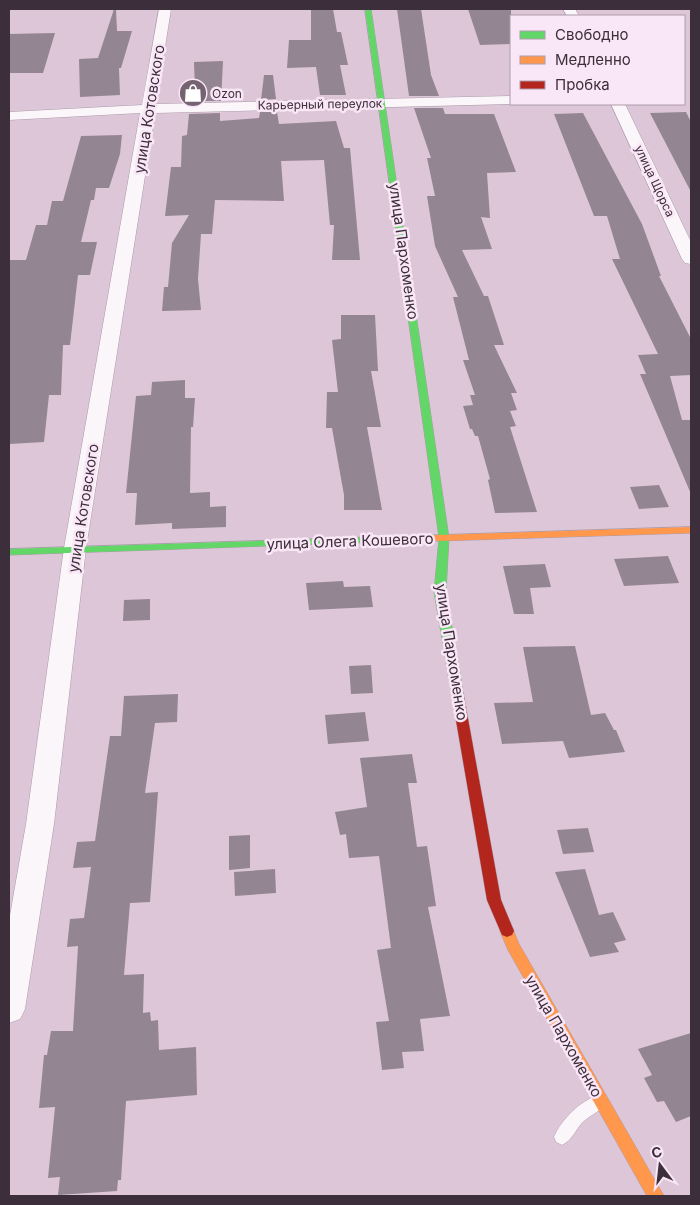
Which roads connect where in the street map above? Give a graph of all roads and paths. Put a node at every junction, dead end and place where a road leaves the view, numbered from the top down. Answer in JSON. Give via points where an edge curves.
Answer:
{"nodes":[{"id":1,"x":165,"y":9,"type":"edge"},
{"id":2,"x":368,"y":9,"type":"edge"},
{"id":3,"x":510,"y":100,"type":"edge"},
{"id":4,"x":384,"y":103,"type":"junction"},
{"id":5,"x":618,"y":105,"type":"edge"},
{"id":6,"x":149,"y":108,"type":"junction"},
{"id":7,"x":9,"y":116,"type":"edge"},
{"id":8,"x":691,"y":259,"type":"edge"},
{"id":9,"x":691,"y":530,"type":"edge"},
{"id":10,"x":444,"y":538,"type":"junction"},
{"id":11,"x":75,"y":548,"type":"junction"},
{"id":12,"x":9,"y":552,"type":"edge"},
{"id":13,"x":9,"y":1009,"type":"edge"},
{"id":14,"x":601,"y":1100,"type":"junction"},
{"id":15,"x":562,"y":1137,"type":"dead end"},
{"id":16,"x":656,"y":1196,"type":"edge"}],
"edges":[{"from":1,"to":6,"type":"street","name":"улица Котовского"},
{"from":2,"to":4,"type":"street","name":"улица Пархоменко"},
{"from":3,"to":4,"type":"street","name":"Карьерный переулок"},
{"from":4,"to":6,"type":"street","name":"Карьерный переулок"},
{"from":4,"to":10,"type":"street","name":"улица Пархоменко"},
{"from":5,"to":8,"type":"street","name":"улица Щорса"},
{"from":6,"to":7,"type":"street","name":"Карьерный переулок"},
{"from":6,"to":11,"type":"street","name":"улица Котовского"},
{"from":9,"to":10,"type":"street","name":"улица Олега Кошевого"},
{"from":10,"to":11,"type":"street","name":"улица Олега Кошевого"},
{"from":10,"to":14,"type":"street","name":"улица Пархоменко","via":[[440,592],[494,900],[513,946]]},
{"from":11,"to":12,"type":"street","name":"улица Олега Кошевого"},
{"from":11,"to":13,"type":"street","name":"улица Котовского","via":[[41,814]]},
{"from":14,"to":15,"type":"lane","via":[[578,1116]]},
{"from":14,"to":16,"type":"street","name":"улица Пархоменко"}]}
